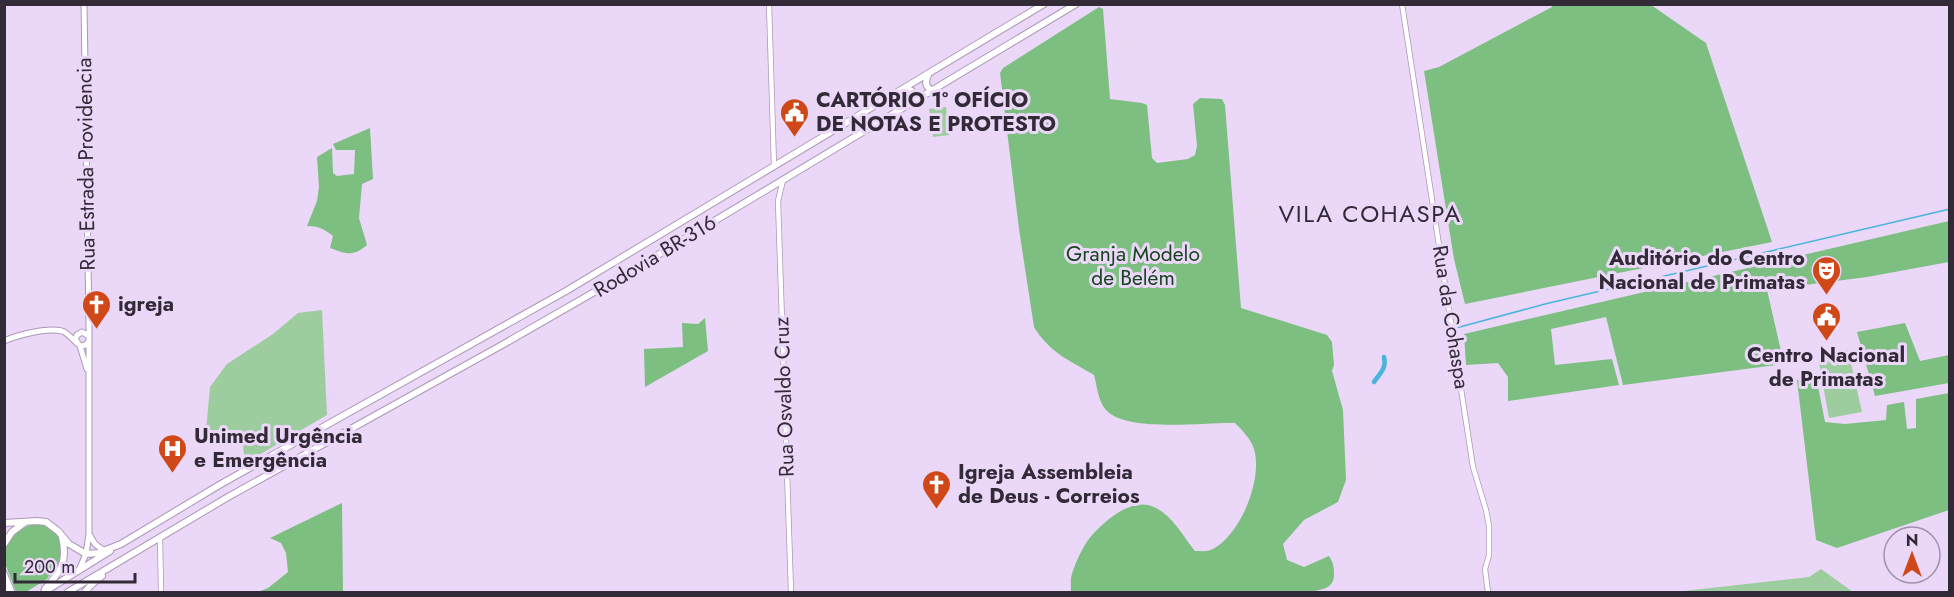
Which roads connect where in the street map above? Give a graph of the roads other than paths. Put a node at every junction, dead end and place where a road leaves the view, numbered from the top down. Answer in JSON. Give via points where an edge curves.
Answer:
{"nodes":[{"id":1,"x":84,"y":4,"type":"edge"},
{"id":2,"x":769,"y":4,"type":"edge"},
{"id":3,"x":1044,"y":4,"type":"edge"},
{"id":4,"x":1076,"y":4,"type":"edge"},
{"id":5,"x":1402,"y":4,"type":"edge"},
{"id":6,"x":929,"y":74,"type":"junction"},
{"id":7,"x":905,"y":88,"type":"junction"},
{"id":8,"x":932,"y":91,"type":"junction"},
{"id":9,"x":912,"y":102,"type":"junction"},
{"id":10,"x":774,"y":166,"type":"junction"},
{"id":11,"x":783,"y":180,"type":"junction"},
{"id":12,"x":765,"y":190,"type":"junction"},
{"id":13,"x":778,"y":201,"type":"junction"},
{"id":14,"x":89,"y":324,"type":"junction"},
{"id":15,"x":82,"y":332,"type":"junction"},
{"id":16,"x":89,"y":339,"type":"junction"},
{"id":17,"x":4,"y":340,"type":"edge"},
{"id":18,"x":78,"y":345,"type":"junction"},
{"id":19,"x":88,"y":374,"type":"junction"},
{"id":20,"x":25,"y":522,"type":"junction"},
{"id":21,"x":4,"y":523,"type":"edge"},
{"id":22,"x":89,"y":534,"type":"junction"},
{"id":23,"x":62,"y":536,"type":"junction"},
{"id":24,"x":160,"y":537,"type":"junction"},
{"id":25,"x":4,"y":544,"type":"edge"},
{"id":26,"x":121,"y":544,"type":"junction"},
{"id":27,"x":103,"y":550,"type":"junction"},
{"id":28,"x":86,"y":554,"type":"junction"},
{"id":29,"x":129,"y":556,"type":"junction"},
{"id":30,"x":79,"y":570,"type":"junction"},
{"id":31,"x":4,"y":573,"type":"edge"},
{"id":32,"x":8,"y":589,"type":"edge"},
{"id":33,"x":43,"y":592,"type":"edge"},
{"id":34,"x":68,"y":592,"type":"edge"},
{"id":35,"x":85,"y":592,"type":"edge"},
{"id":36,"x":161,"y":592,"type":"edge"},
{"id":37,"x":791,"y":592,"type":"edge"},
{"id":38,"x":1488,"y":592,"type":"edge"}],
"edges":[{"from":1,"to":14,"type":"main road","name":"Rua Estrada Providencia"},
{"from":2,"to":10,"type":"street"},
{"from":3,"to":6,"type":"highway","name":"Rodovia BR-316"},
{"from":4,"to":8,"type":"highway","name":"Rodovia BR-316"},
{"from":5,"to":38,"type":"street","name":"Rua da Cohaspa","via":[[1473,467],[1489,526],[1485,569]]},
{"from":6,"to":7,"type":"highway","name":"Rodovia BR-316"},
{"from":6,"to":8,"type":"highway","via":[[926,83]]},
{"from":7,"to":9,"type":"highway","via":[[912,91]]},
{"from":7,"to":10,"type":"highway","name":"Rodovia BR-316"},
{"from":8,"to":9,"type":"highway","name":"Rodovia BR-316"},
{"from":9,"to":11,"type":"highway","name":"Rodovia BR-316"},
{"from":10,"to":26,"type":"highway","name":"Rodovia BR-316","via":[[566,291]]},
{"from":11,"to":12,"type":"highway","name":"Rodovia BR-316"},
{"from":11,"to":13,"type":"street","name":"Rua Osvaldo Cruz"},
{"from":12,"to":13,"type":"street"},
{"from":12,"to":24,"type":"highway","name":"Rodovia BR-316","via":[[502,345]]},
{"from":13,"to":37,"type":"street","name":"Rua Osvaldo Cruz"},
{"from":14,"to":15,"type":"main road"},
{"from":14,"to":16,"type":"main road","name":"Rua Estrada Providencia"},
{"from":15,"to":16,"type":"main road"},
{"from":15,"to":18,"type":"main road","via":[[75,339]]},
{"from":16,"to":18,"type":"main road","via":[[86,345]]},
{"from":16,"to":19,"type":"main road","name":"Rua Estrada Providencia"},
{"from":17,"to":18,"type":"main road","via":[[54,330],[66,333]]},
{"from":18,"to":19,"type":"main road","name":"Rua Estrada Providencia"},
{"from":19,"to":22,"type":"main road","name":"Rua Estrada Providencia"},
{"from":20,"to":21,"type":"highway"},
{"from":20,"to":23,"type":"highway","via":[[46,522]]},
{"from":20,"to":25,"type":"highway"},
{"from":22,"to":27,"type":"main road"},
{"from":22,"to":28,"type":"main road","name":"Rua Estrada Providencia"},
{"from":23,"to":28,"type":"highway"},
{"from":23,"to":33,"type":"highway","via":[[63,566]]},
{"from":24,"to":29,"type":"highway"},
{"from":24,"to":36,"type":"street"},
{"from":26,"to":27,"type":"highway"},
{"from":26,"to":30,"type":"highway"},
{"from":27,"to":28,"type":"highway"},
{"from":28,"to":30,"type":"main road","name":"Rua Estrada Providencia"},
{"from":29,"to":34,"type":"highway"},
{"from":29,"to":35,"type":"highway"},
{"from":30,"to":33,"type":"highway"},
{"from":31,"to":32,"type":"main road"}]}
